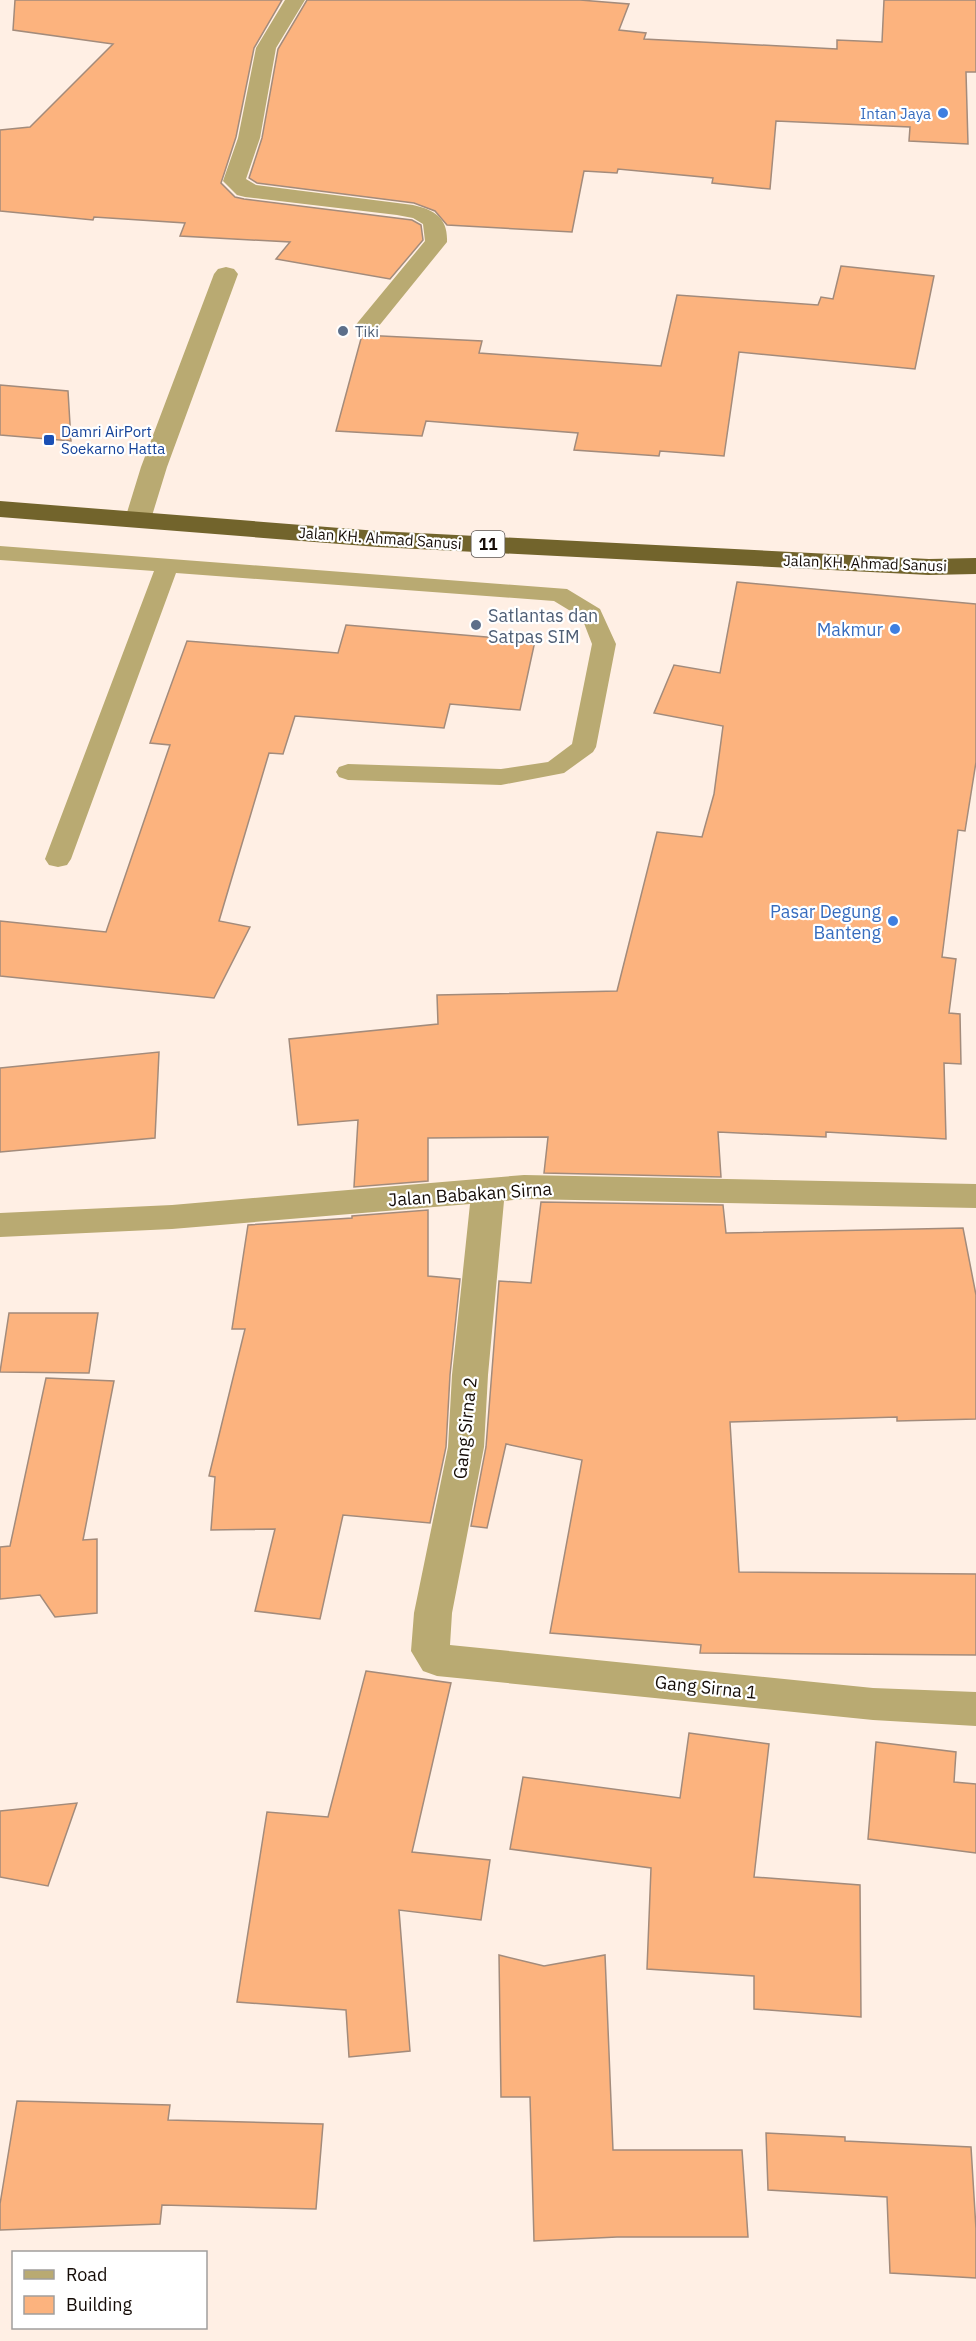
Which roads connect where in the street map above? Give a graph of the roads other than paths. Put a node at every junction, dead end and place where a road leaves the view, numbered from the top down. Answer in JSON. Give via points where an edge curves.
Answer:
{"nodes":[{"id":1,"x":295,"y":0,"type":"edge"},
{"id":2,"x":226,"y":274,"type":"dead end"},
{"id":3,"x":366,"y":327,"type":"dead end"},
{"id":4,"x":0,"y":509,"type":"edge"},
{"id":5,"x":138,"y":519,"type":"junction"},
{"id":6,"x":0,"y":553,"type":"edge"},
{"id":7,"x":167,"y":566,"type":"junction"},
{"id":8,"x":976,"y":566,"type":"edge"},
{"id":9,"x":348,"y":772,"type":"dead end"},
{"id":10,"x":58,"y":859,"type":"dead end"},
{"id":11,"x":488,"y":1190,"type":"junction"},
{"id":12,"x":976,"y":1196,"type":"edge"},
{"id":13,"x":0,"y":1225,"type":"edge"},
{"id":14,"x":437,"y":1660,"type":"joint"},
{"id":15,"x":976,"y":1709,"type":"edge"}],
"edges":[{"from":1,"to":3,"type":"street","via":[[266,48],[249,138],[234,181],[244,190],[397,208],[420,212],[433,220],[438,229],[436,242]]},
{"from":2,"to":5,"type":"street"},
{"from":4,"to":5,"type":"highway","name":"Jalan KH. Ahmad Sanusi","number":"11"},
{"from":5,"to":8,"type":"highway","name":"Jalan KH. Ahmad Sanusi","number":"11","via":[[378,539],[929,567]]},
{"from":6,"to":7,"type":"lane"},
{"from":7,"to":9,"type":"lane","via":[[559,594],[592,614],[604,644],[584,747],[555,768],[501,777]]},
{"from":7,"to":10,"type":"lane"},
{"from":11,"to":12,"type":"street","name":"Jalan Babakan Sirna","via":[[524,1187]]},
{"from":11,"to":13,"type":"street","name":"Jalan Babakan Sirna","via":[[172,1217]]},
{"from":11,"to":14,"type":"street","name":"Gang Sirna 2","via":[[466,1447],[433,1613],[430,1651]]},
{"from":14,"to":15,"type":"street","name":"Gang Sirna 1","via":[[873,1704]]}]}
